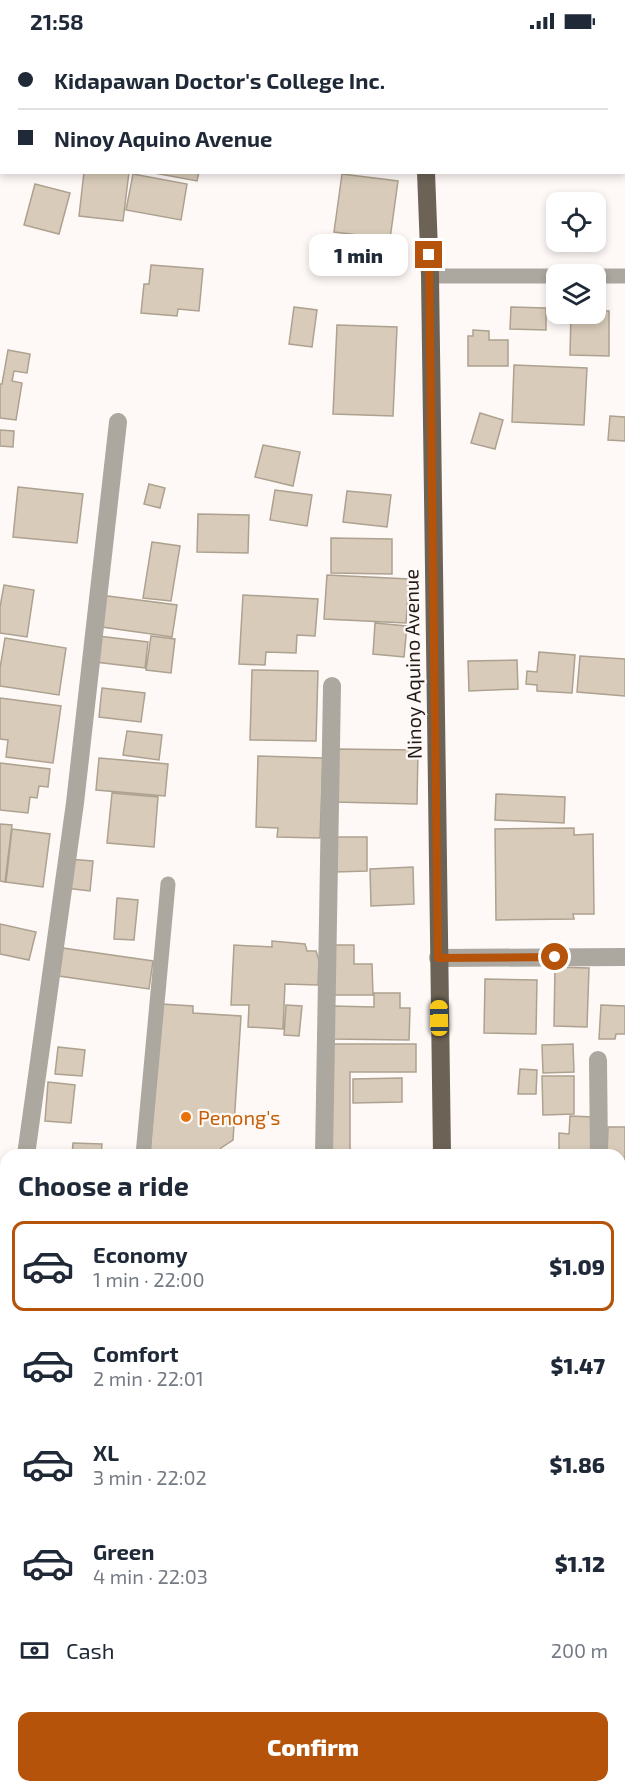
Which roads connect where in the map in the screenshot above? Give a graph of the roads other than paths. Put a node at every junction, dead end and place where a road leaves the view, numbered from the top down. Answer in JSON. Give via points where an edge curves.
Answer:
{"nodes":[{"id":1,"x":426,"y":174,"type":"edge"},
{"id":2,"x":430,"y":276,"type":"junction"},
{"id":3,"x":546,"y":276,"type":"edge"},
{"id":4,"x":606,"y":276,"type":"edge"},
{"id":5,"x":625,"y":276,"type":"edge"},
{"id":6,"x":118,"y":422,"type":"dead end"},
{"id":7,"x":332,"y":686,"type":"dead end"},
{"id":8,"x":168,"y":884,"type":"dead end"},
{"id":9,"x":625,"y":957,"type":"edge"},
{"id":10,"x":438,"y":958,"type":"junction"},
{"id":11,"x":598,"y":1060,"type":"dead end"},
{"id":12,"x":27,"y":1149,"type":"edge"},
{"id":13,"x":144,"y":1149,"type":"edge"},
{"id":14,"x":324,"y":1149,"type":"edge"},
{"id":15,"x":442,"y":1149,"type":"edge"},
{"id":16,"x":598,"y":1149,"type":"edge"}],
"edges":[{"from":1,"to":2,"type":"main road","name":"Ninoy Aquino Avenue"},
{"from":2,"to":3,"type":"lane"},
{"from":2,"to":10,"type":"main road","name":"Ninoy Aquino Avenue"},
{"from":4,"to":5,"type":"lane"},
{"from":6,"to":12,"type":"street","via":[[75,803]]},
{"from":7,"to":14,"type":"street"},
{"from":8,"to":13,"type":"lane"},
{"from":9,"to":10,"type":"street"},
{"from":10,"to":15,"type":"main road","name":"Ninoy Aquino Avenue"},
{"from":11,"to":16,"type":"street"}]}
